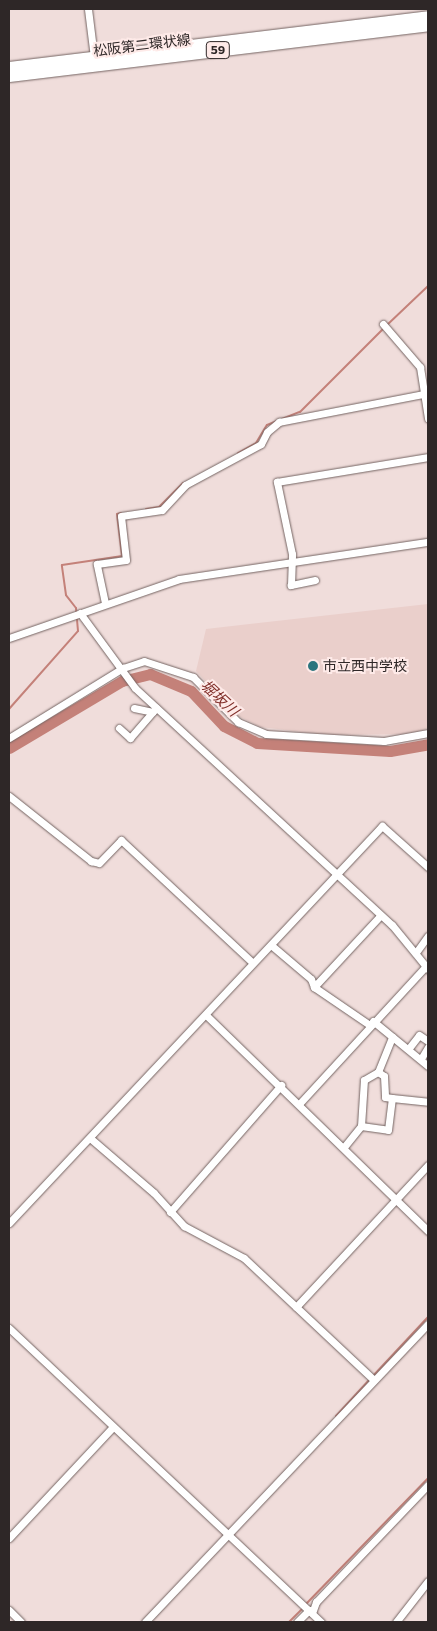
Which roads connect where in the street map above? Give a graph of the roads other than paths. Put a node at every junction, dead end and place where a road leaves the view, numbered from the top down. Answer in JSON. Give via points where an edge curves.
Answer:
{"nodes":[{"id":1,"x":88,"y":9,"type":"edge"},
{"id":2,"x":428,"y":16,"type":"edge"},
{"id":3,"x":428,"y":25,"type":"edge"},
{"id":4,"x":94,"y":57,"type":"junction"},
{"id":5,"x":9,"y":67,"type":"edge"},
{"id":6,"x":9,"y":76,"type":"edge"},
{"id":7,"x":386,"y":327,"type":"dead end"},
{"id":8,"x":427,"y":393,"type":"edge"},
{"id":9,"x":428,"y":418,"type":"edge"},
{"id":10,"x":428,"y":456,"type":"edge"},
{"id":11,"x":428,"y":542,"type":"edge"},
{"id":12,"x":291,"y":562,"type":"junction"},
{"id":13,"x":315,"y":580,"type":"dead end"},
{"id":14,"x":105,"y":603,"type":"junction"},
{"id":15,"x":77,"y":614,"type":"junction"},
{"id":16,"x":9,"y":638,"type":"edge"},
{"id":17,"x":124,"y":669,"type":"junction"},
{"id":18,"x":134,"y":708,"type":"dead end"},
{"id":19,"x":154,"y":710,"type":"junction"},
{"id":20,"x":119,"y":728,"type":"dead end"},
{"id":21,"x":428,"y":733,"type":"edge"},
{"id":22,"x":9,"y":738,"type":"edge"},
{"id":23,"x":9,"y":796,"type":"edge"},
{"id":24,"x":428,"y":867,"type":"edge"},
{"id":25,"x":334,"y":876,"type":"junction"},
{"id":26,"x":381,"y":915,"type":"junction"},
{"id":27,"x":428,"y":936,"type":"edge"},
{"id":28,"x":271,"y":945,"type":"junction"},
{"id":29,"x":417,"y":950,"type":"junction"},
{"id":30,"x":253,"y":963,"type":"junction"},
{"id":31,"x":427,"y":968,"type":"edge"},
{"id":32,"x":314,"y":988,"type":"junction"},
{"id":33,"x":206,"y":1014,"type":"junction"},
{"id":34,"x":370,"y":1022,"type":"junction"},
{"id":35,"x":392,"y":1036,"type":"junction"},
{"id":36,"x":428,"y":1041,"type":"edge"},
{"id":37,"x":409,"y":1048,"type":"junction"},
{"id":38,"x":428,"y":1048,"type":"edge"},
{"id":39,"x":422,"y":1056,"type":"junction"},
{"id":40,"x":428,"y":1066,"type":"edge"},
{"id":41,"x":378,"y":1072,"type":"junction"},
{"id":42,"x":281,"y":1085,"type":"junction"},
{"id":43,"x":392,"y":1098,"type":"junction"},
{"id":44,"x":428,"y":1102,"type":"edge"},
{"id":45,"x":300,"y":1103,"type":"junction"},
{"id":46,"x":361,"y":1126,"type":"junction"},
{"id":47,"x":90,"y":1138,"type":"junction"},
{"id":48,"x":344,"y":1147,"type":"junction"},
{"id":49,"x":428,"y":1164,"type":"edge"},
{"id":50,"x":395,"y":1200,"type":"junction"},
{"id":51,"x":170,"y":1212,"type":"junction"},
{"id":52,"x":9,"y":1223,"type":"edge"},
{"id":53,"x":428,"y":1231,"type":"edge"},
{"id":54,"x":296,"y":1307,"type":"junction"},
{"id":55,"x":428,"y":1324,"type":"edge"},
{"id":56,"x":9,"y":1328,"type":"edge"},
{"id":57,"x":372,"y":1378,"type":"junction"},
{"id":58,"x":113,"y":1427,"type":"junction"},
{"id":59,"x":428,"y":1486,"type":"edge"},
{"id":60,"x":229,"y":1535,"type":"junction"},
{"id":61,"x":9,"y":1538,"type":"edge"},
{"id":62,"x":428,"y":1581,"type":"edge"},
{"id":63,"x":307,"y":1609,"type":"junction"},
{"id":64,"x":9,"y":1610,"type":"edge"},
{"id":65,"x":22,"y":1622,"type":"edge"},
{"id":66,"x":145,"y":1622,"type":"edge"},
{"id":67,"x":298,"y":1622,"type":"edge"},
{"id":68,"x":321,"y":1622,"type":"edge"},
{"id":69,"x":396,"y":1622,"type":"edge"}],
"edges":[{"from":1,"to":4,"type":"street"},
{"from":2,"to":4,"type":"main road","name":"松阪第二環状線","number":"59"},
{"from":3,"to":6,"type":"main road","name":"松阪第二環状線","number":"59"},
{"from":4,"to":5,"type":"main road","name":"松阪第二環状線","number":"59"},
{"from":7,"to":8,"type":"street","via":[[420,367]]},
{"from":8,"to":9,"type":"street"},
{"from":8,"to":14,"type":"street","via":[[279,422],[267,432],[261,444],[185,485],[162,510],[121,516],[126,560],[97,564]]},
{"from":10,"to":12,"type":"street","via":[[277,482]]},
{"from":11,"to":12,"type":"street"},
{"from":12,"to":13,"type":"street","via":[[291,585]]},
{"from":12,"to":14,"type":"street","via":[[179,579]]},
{"from":14,"to":15,"type":"street"},
{"from":15,"to":16,"type":"street"},
{"from":15,"to":17,"type":"street"},
{"from":17,"to":19,"type":"street"},
{"from":17,"to":21,"type":"street","via":[[151,662],[186,672],[207,687],[238,722],[271,735],[384,741]]},
{"from":17,"to":22,"type":"street"},
{"from":18,"to":19,"type":"street"},
{"from":19,"to":20,"type":"street","via":[[130,738]]},
{"from":19,"to":25,"type":"street"},
{"from":23,"to":30,"type":"street","via":[[91,861],[99,863],[121,840]]},
{"from":24,"to":25,"type":"street","via":[[382,826]]},
{"from":25,"to":26,"type":"street"},
{"from":25,"to":28,"type":"street"},
{"from":26,"to":29,"type":"street"},
{"from":26,"to":32,"type":"street"},
{"from":27,"to":29,"type":"street"},
{"from":28,"to":30,"type":"street"},
{"from":28,"to":32,"type":"street","via":[[311,979]]},
{"from":29,"to":31,"type":"street"},
{"from":30,"to":33,"type":"street"},
{"from":31,"to":34,"type":"street"},
{"from":32,"to":34,"type":"street"},
{"from":33,"to":42,"type":"street"},
{"from":33,"to":47,"type":"street"},
{"from":34,"to":35,"type":"street"},
{"from":34,"to":45,"type":"street"},
{"from":35,"to":37,"type":"street"},
{"from":35,"to":41,"type":"street"},
{"from":36,"to":37,"type":"street","via":[[420,1035]]},
{"from":37,"to":39,"type":"street"},
{"from":38,"to":39,"type":"street"},
{"from":39,"to":40,"type":"street"},
{"from":41,"to":43,"type":"street","via":[[384,1076],[385,1098]]},
{"from":41,"to":46,"type":"street","via":[[364,1080]]},
{"from":42,"to":45,"type":"street"},
{"from":42,"to":51,"type":"street"},
{"from":43,"to":44,"type":"street"},
{"from":43,"to":46,"type":"street","via":[[388,1130]]},
{"from":45,"to":48,"type":"street"},
{"from":46,"to":48,"type":"street"},
{"from":47,"to":51,"type":"street","via":[[154,1193]]},
{"from":47,"to":52,"type":"street"},
{"from":48,"to":50,"type":"street"},
{"from":49,"to":50,"type":"street"},
{"from":50,"to":53,"type":"street"},
{"from":50,"to":54,"type":"street"},
{"from":51,"to":54,"type":"street","via":[[184,1226],[244,1258]]},
{"from":54,"to":57,"type":"street"},
{"from":55,"to":57,"type":"street"},
{"from":56,"to":58,"type":"street"},
{"from":57,"to":60,"type":"street"},
{"from":58,"to":60,"type":"street"},
{"from":58,"to":61,"type":"street"},
{"from":59,"to":63,"type":"street"},
{"from":60,"to":63,"type":"street"},
{"from":60,"to":66,"type":"street"},
{"from":62,"to":69,"type":"street"},
{"from":63,"to":67,"type":"street"},
{"from":63,"to":68,"type":"street"},
{"from":64,"to":65,"type":"street"}]}
